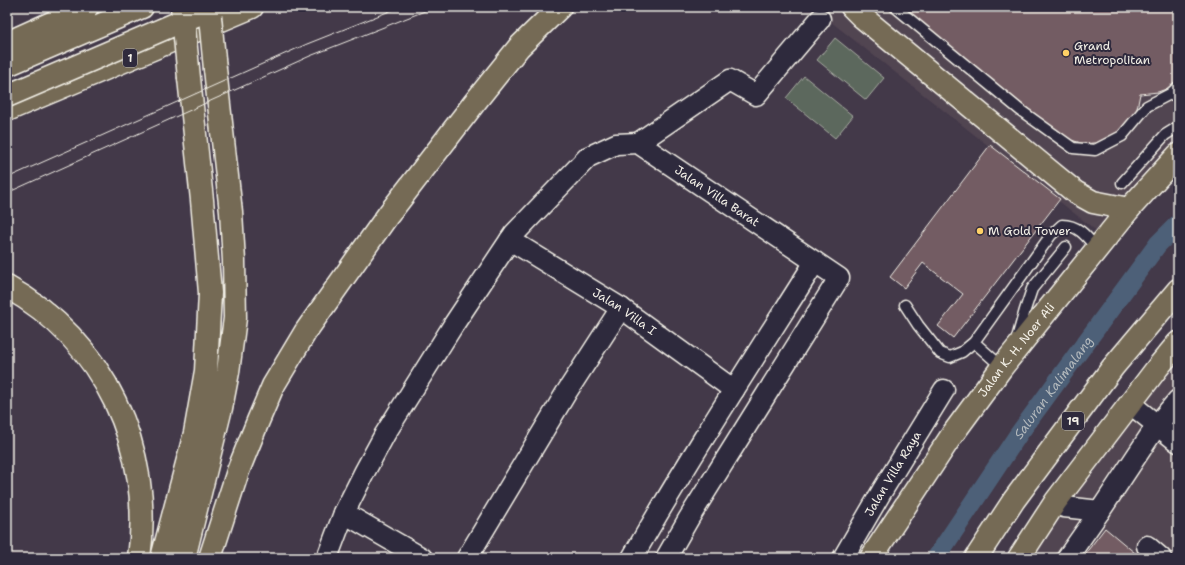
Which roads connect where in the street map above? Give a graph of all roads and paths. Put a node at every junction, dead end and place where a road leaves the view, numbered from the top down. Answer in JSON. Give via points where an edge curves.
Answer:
{"nodes":[{"id":1,"x":87,"y":7,"type":"edge"},
{"id":2,"x":142,"y":7,"type":"edge"},
{"id":3,"x":182,"y":7,"type":"edge"},
{"id":4,"x":209,"y":7,"type":"edge"},
{"id":5,"x":215,"y":7,"type":"edge"},
{"id":6,"x":252,"y":7,"type":"edge"},
{"id":7,"x":560,"y":7,"type":"edge"},
{"id":8,"x":852,"y":7,"type":"edge"},
{"id":9,"x":896,"y":7,"type":"edge"},
{"id":10,"x":820,"y":18,"type":"dead end"},
{"id":11,"x":7,"y":43,"type":"edge"},
{"id":12,"x":7,"y":65,"type":"edge"},
{"id":13,"x":1178,"y":88,"type":"edge"},
{"id":14,"x":7,"y":96,"type":"edge"},
{"id":15,"x":7,"y":110,"type":"edge"},
{"id":16,"x":1178,"y":127,"type":"edge"},
{"id":17,"x":638,"y":143,"type":"junction"},
{"id":18,"x":1178,"y":155,"type":"edge"},
{"id":19,"x":1122,"y":183,"type":"dead end"},
{"id":20,"x":1129,"y":209,"type":"junction"},
{"id":21,"x":510,"y":240,"type":"junction"},
{"id":22,"x":1066,"y":247,"type":"dead end"},
{"id":23,"x":1097,"y":249,"type":"junction"},
{"id":24,"x":815,"y":262,"type":"junction"},
{"id":25,"x":7,"y":287,"type":"edge"},
{"id":26,"x":1178,"y":290,"type":"edge"},
{"id":27,"x":905,"y":305,"type":"dead end"},
{"id":28,"x":621,"y":308,"type":"junction"},
{"id":29,"x":974,"y":342,"type":"junction"},
{"id":30,"x":1178,"y":343,"type":"edge"},
{"id":31,"x":1178,"y":358,"type":"edge"},
{"id":32,"x":1006,"y":362,"type":"junction"},
{"id":33,"x":734,"y":390,"type":"junction"},
{"id":34,"x":944,"y":390,"type":"dead end"},
{"id":35,"x":1178,"y":400,"type":"edge"},
{"id":36,"x":1137,"y":409,"type":"junction"},
{"id":37,"x":1157,"y":425,"type":"junction"},
{"id":38,"x":1178,"y":442,"type":"edge"},
{"id":39,"x":1064,"y":507,"type":"junction"},
{"id":40,"x":1100,"y":511,"type":"junction"},
{"id":41,"x":344,"y":513,"type":"junction"},
{"id":42,"x":475,"y":555,"type":"edge"},
{"id":43,"x":139,"y":558,"type":"edge"},
{"id":44,"x":162,"y":558,"type":"edge"},
{"id":45,"x":184,"y":558,"type":"edge"},
{"id":46,"x":210,"y":558,"type":"edge"},
{"id":47,"x":327,"y":558,"type":"edge"},
{"id":48,"x":422,"y":558,"type":"edge"},
{"id":49,"x":632,"y":558,"type":"edge"},
{"id":50,"x":666,"y":558,"type":"edge"},
{"id":51,"x":843,"y":558,"type":"edge"},
{"id":52,"x":871,"y":558,"type":"edge"},
{"id":53,"x":976,"y":558,"type":"edge"},
{"id":54,"x":1019,"y":558,"type":"edge"},
{"id":55,"x":1029,"y":558,"type":"edge"},
{"id":56,"x":1067,"y":558,"type":"edge"}],
"edges":[{"from":1,"to":11,"type":"main road"},
{"from":2,"to":12,"type":"main road"},
{"from":3,"to":44,"type":"main road","bridge":true,"via":[[210,293],[206,371],[195,433]]},
{"from":4,"to":45,"type":"main road","bridge":true,"via":[[231,212],[235,318],[222,401]]},
{"from":5,"to":14,"type":"main road","number":"1","bridge":true},
{"from":6,"to":15,"type":"main road","number":"1"},
{"from":7,"to":46,"type":"main road","via":[[519,47],[470,108],[388,215],[306,331],[273,386],[258,421],[238,471]]},
{"from":8,"to":20,"type":"main road","via":[[1075,192],[1093,202]]},
{"from":9,"to":13,"type":"lane","via":[[1020,110],[1073,148],[1095,150],[1122,136],[1147,106]]},
{"from":10,"to":17,"type":"street","via":[[756,95],[730,80]]},
{"from":16,"to":19,"type":"lane","via":[[1165,135]]},
{"from":17,"to":21,"type":"street","via":[[616,144],[588,157]]},
{"from":17,"to":24,"type":"street","name":"Jalan Villa Barat"},
{"from":18,"to":20,"type":"main road","name":"Jalan K. H. Noer Ali"},
{"from":20,"to":23,"type":"main road","name":"Jalan K. H. Noer Ali"},
{"from":21,"to":28,"type":"street","name":"Jalan Villa I"},
{"from":21,"to":41,"type":"street","via":[[385,434]]},
{"from":22,"to":32,"type":"lane","via":[[1032,289],[1019,332]]},
{"from":23,"to":29,"type":"lane","via":[[1084,234],[1071,225],[1062,224],[1051,235]]},
{"from":23,"to":32,"type":"main road","name":"Jalan K. H. Noer Ali"},
{"from":24,"to":33,"type":"street"},
{"from":24,"to":50,"type":"street","name":"Jalan Villa Barat","via":[[839,278]]},
{"from":25,"to":43,"type":"main road","via":[[40,308],[68,332],[94,365],[116,402],[137,466],[142,505]]},
{"from":26,"to":53,"type":"main road","number":"19","via":[[1103,380],[1014,500]]},
{"from":27,"to":29,"type":"lane","via":[[940,353],[950,357],[962,352]]},
{"from":28,"to":33,"type":"street","name":"Jalan Villa I"},
{"from":28,"to":42,"type":"street","via":[[566,393]]},
{"from":29,"to":32,"type":"lane"},
{"from":30,"to":54,"type":"main road","via":[[1056,501]]},
{"from":31,"to":36,"type":"main road"},
{"from":32,"to":52,"type":"main road","name":"Jalan K. H. Noer Ali","via":[[952,435]]},
{"from":33,"to":49,"type":"street"},
{"from":34,"to":51,"type":"street","name":"Jalan Villa Raya"},
{"from":35,"to":37,"type":"street"},
{"from":36,"to":37,"type":"street"},
{"from":36,"to":39,"type":"main road"},
{"from":37,"to":38,"type":"street"},
{"from":37,"to":40,"type":"street"},
{"from":39,"to":40,"type":"street"},
{"from":39,"to":55,"type":"main road"},
{"from":40,"to":56,"type":"street"},
{"from":41,"to":47,"type":"street"},
{"from":41,"to":48,"type":"street"}]}
